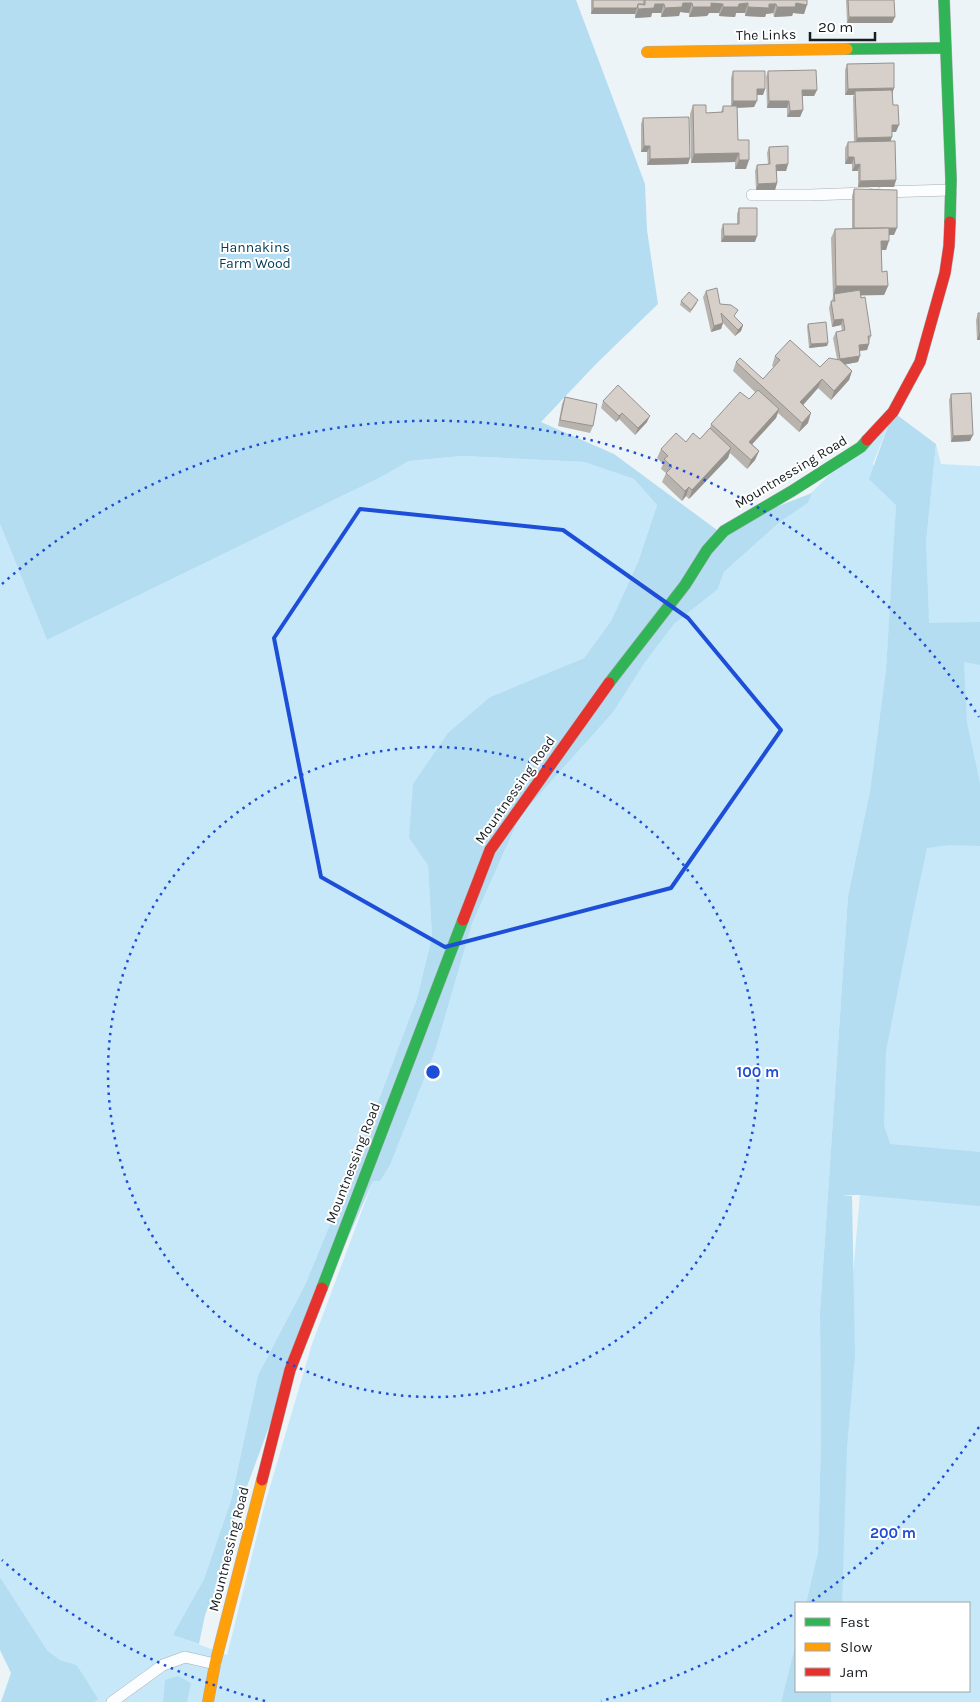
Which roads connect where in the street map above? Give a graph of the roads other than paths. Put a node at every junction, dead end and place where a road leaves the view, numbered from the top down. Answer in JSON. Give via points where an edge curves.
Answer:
{"nodes":[{"id":1,"x":944,"y":0,"type":"edge"},
{"id":2,"x":945,"y":48,"type":"junction"},
{"id":3,"x":647,"y":52,"type":"dead end"},
{"id":4,"x":951,"y":190,"type":"junction"},
{"id":5,"x":752,"y":194,"type":"dead end"},
{"id":6,"x":215,"y":1664,"type":"junction"},
{"id":7,"x":112,"y":1702,"type":"edge"},
{"id":8,"x":208,"y":1702,"type":"edge"}],
"edges":[{"from":1,"to":2,"type":"street","name":"Mountnessing Road"},
{"from":2,"to":3,"type":"street","name":"The Links"},
{"from":2,"to":4,"type":"street","name":"Mountnessing Road"},
{"from":4,"to":5,"type":"lane"},
{"from":4,"to":6,"type":"street","name":"Mountnessing Road","via":[[949,246],[936,308],[920,362],[893,412],[861,447],[724,531],[600,694],[490,850],[290,1370]]},
{"from":6,"to":7,"type":"lane","via":[[185,1657],[163,1665]]},
{"from":6,"to":8,"type":"street","name":"Mountnessing Road"}]}
